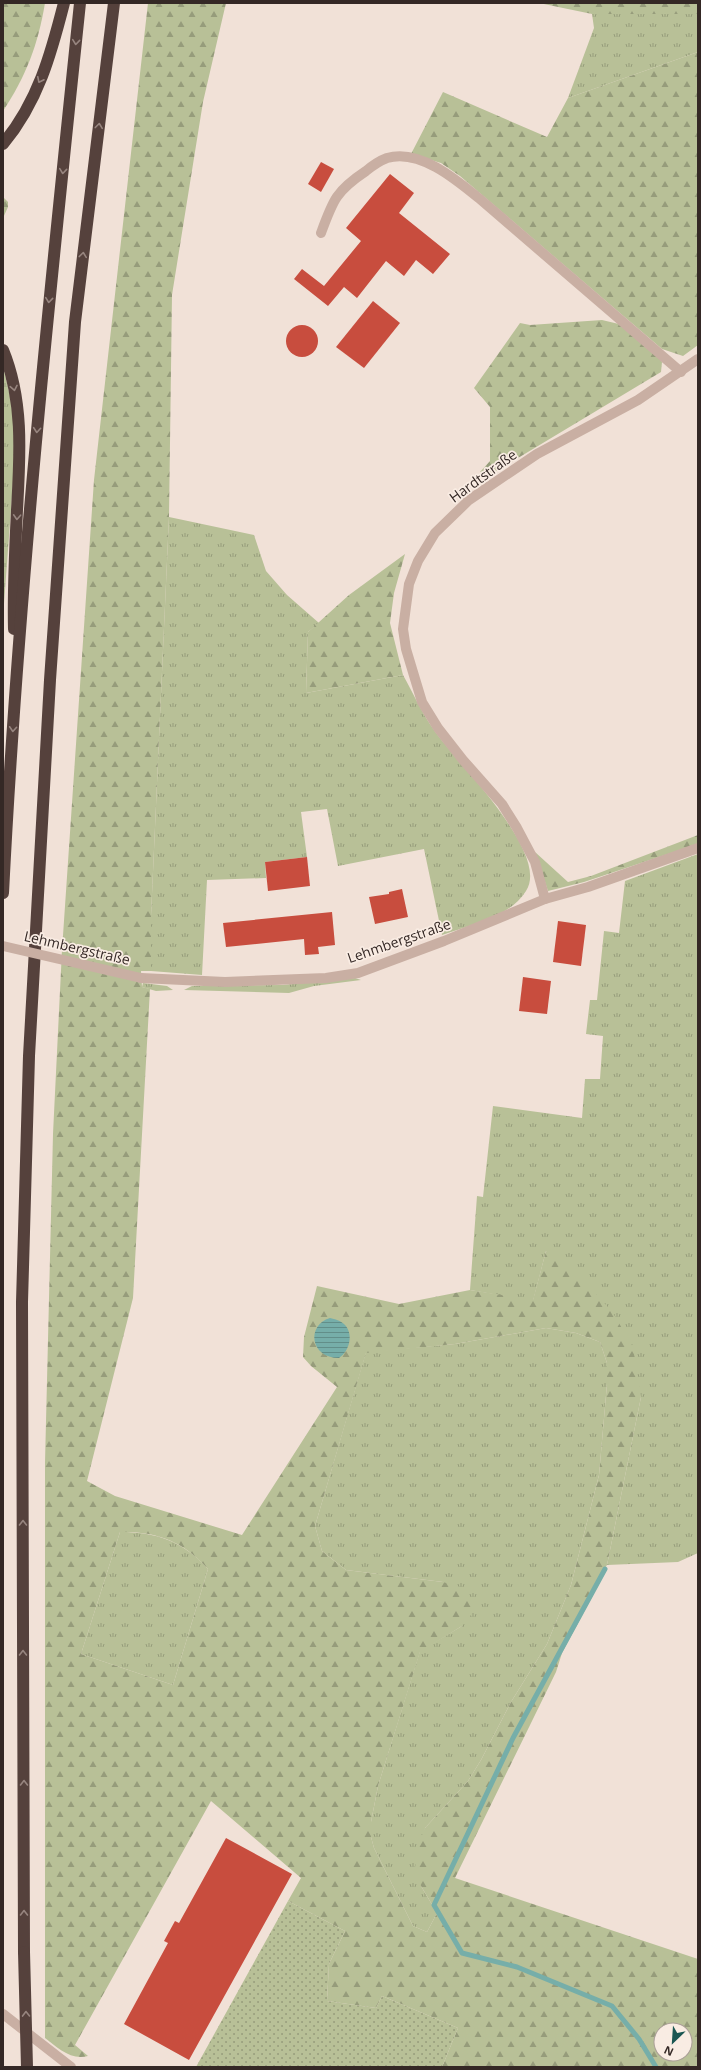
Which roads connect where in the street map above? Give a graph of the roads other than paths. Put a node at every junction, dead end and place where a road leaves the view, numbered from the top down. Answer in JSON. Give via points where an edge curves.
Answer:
{"nodes":[{"id":1,"x":64,"y":3,"type":"edge"},
{"id":2,"x":80,"y":3,"type":"edge"},
{"id":3,"x":114,"y":3,"type":"edge"},
{"id":4,"x":3,"y":144,"type":"edge"},
{"id":5,"x":321,"y":233,"type":"dead end"},
{"id":6,"x":3,"y":350,"type":"edge"},
{"id":7,"x":698,"y":359,"type":"edge"},
{"id":8,"x":681,"y":372,"type":"junction"},
{"id":9,"x":16,"y":690,"type":"junction"},
{"id":10,"x":698,"y":848,"type":"edge"},
{"id":11,"x":3,"y":893,"type":"edge"},
{"id":12,"x":546,"y":899,"type":"junction"},
{"id":13,"x":3,"y":946,"type":"edge"},
{"id":14,"x":3,"y":2014,"type":"edge"},
{"id":15,"x":27,"y":2067,"type":"edge"},
{"id":16,"x":71,"y":2067,"type":"edge"}],
"edges":[{"from":1,"to":4,"type":"highway","one_way":true,"via":[[48,63],[19,125]]},
{"from":2,"to":9,"type":"highway","one_way":true,"via":[[42,376]]},
{"from":15,"to":3,"type":"highway","one_way":true,"bridge":true,"via":[[24,1952],[22,1302],[29,1056],[50,688],[75,322]]},
{"from":5,"to":8,"type":"street","via":[[333,201],[348,183],[387,158],[404,157],[426,163],[447,173],[481,200]]},
{"from":6,"to":9,"type":"highway","one_way":true,"via":[[10,368],[16,398],[20,442],[13,590]]},
{"from":7,"to":8,"type":"street","name":"Hardtstraße"},
{"from":8,"to":12,"type":"street","name":"Hardtstraße","via":[[638,400],[537,454],[469,500],[435,533],[418,561],[409,584],[403,629],[406,649],[422,702],[463,760],[502,804],[535,862]]},
{"from":9,"to":11,"type":"highway","one_way":true},
{"from":10,"to":12,"type":"street","name":"Lehmbergstraße"},
{"from":12,"to":13,"type":"street","name":"Lehmbergstraße","bridge":true,"via":[[358,973],[326,978],[225,982],[141,978]]},
{"from":14,"to":16,"type":"street"}]}
